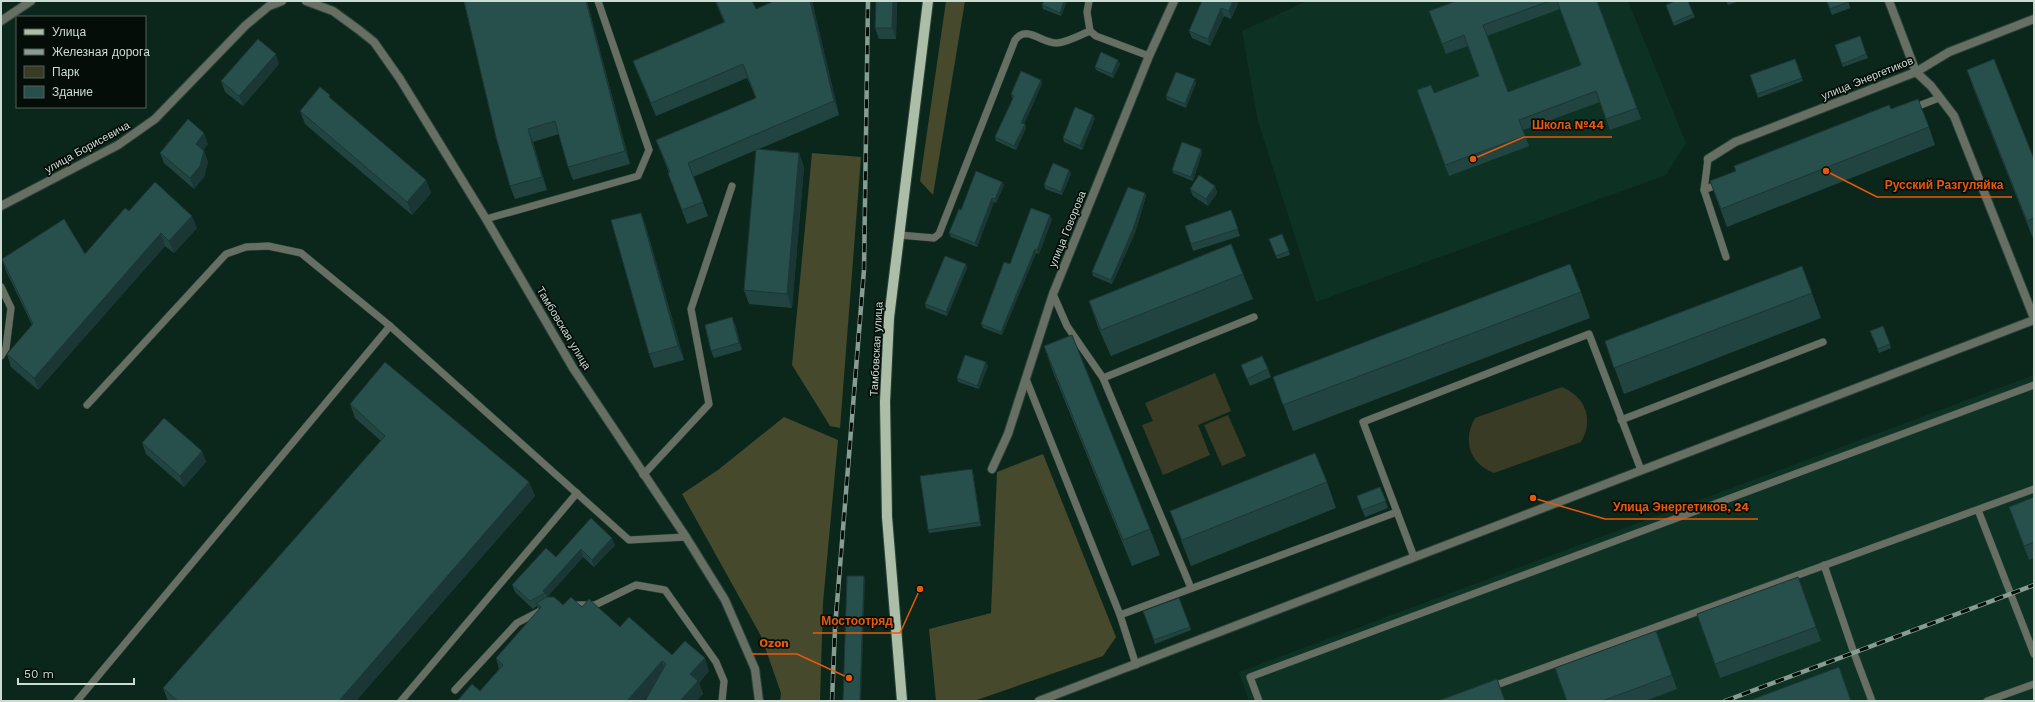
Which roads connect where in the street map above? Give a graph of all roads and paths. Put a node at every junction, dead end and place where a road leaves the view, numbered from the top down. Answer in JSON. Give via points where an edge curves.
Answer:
{"nodes":[{"id":1,"x":31,"y":1,"type":"edge"},
{"id":2,"x":282,"y":1,"type":"edge"},
{"id":3,"x":306,"y":1,"type":"edge"},
{"id":4,"x":598,"y":1,"type":"edge"},
{"id":5,"x":928,"y":1,"type":"edge"},
{"id":6,"x":1089,"y":1,"type":"edge"},
{"id":7,"x":1174,"y":1,"type":"edge"},
{"id":8,"x":1889,"y":1,"type":"edge"},
{"id":9,"x":2034,"y":19,"type":"edge"},
{"id":10,"x":1,"y":21,"type":"edge"},
{"id":11,"x":1090,"y":31,"type":"junction"},
{"id":12,"x":1149,"y":56,"type":"junction"},
{"id":13,"x":1916,"y":72,"type":"junction"},
{"id":14,"x":1939,"y":98,"type":"junction"},
{"id":15,"x":1902,"y":113,"type":"edge"},
{"id":16,"x":1708,"y":159,"type":"joint"},
{"id":17,"x":1726,"y":182,"type":"edge"},
{"id":18,"x":732,"y":186,"type":"dead end"},
{"id":19,"x":1704,"y":190,"type":"junction"},
{"id":20,"x":1,"y":206,"type":"edge"},
{"id":21,"x":486,"y":219,"type":"junction"},
{"id":22,"x":900,"y":235,"type":"junction"},
{"id":23,"x":1726,"y":257,"type":"dead end"},
{"id":24,"x":1,"y":287,"type":"edge"},
{"id":25,"x":1053,"y":294,"type":"junction"},
{"id":26,"x":1254,"y":317,"type":"dead end"},
{"id":27,"x":2034,"y":319,"type":"edge"},
{"id":28,"x":390,"y":326,"type":"junction"},
{"id":29,"x":1823,"y":342,"type":"dead end"},
{"id":30,"x":1,"y":356,"type":"edge"},
{"id":31,"x":1103,"y":378,"type":"junction"},
{"id":32,"x":1026,"y":379,"type":"junction"},
{"id":33,"x":2034,"y":385,"type":"edge"},
{"id":34,"x":87,"y":405,"type":"dead end"},
{"id":35,"x":1621,"y":420,"type":"junction"},
{"id":36,"x":992,"y":469,"type":"dead end"},
{"id":37,"x":1642,"y":470,"type":"junction"},
{"id":38,"x":643,"y":474,"type":"junction"},
{"id":39,"x":2034,"y":489,"type":"edge"},
{"id":40,"x":577,"y":493,"type":"junction"},
{"id":41,"x":1978,"y":510,"type":"junction"},
{"id":42,"x":1397,"y":512,"type":"junction"},
{"id":43,"x":686,"y":537,"type":"junction"},
{"id":44,"x":1414,"y":557,"type":"junction"},
{"id":45,"x":1824,"y":565,"type":"junction"},
{"id":46,"x":1191,"y":588,"type":"junction"},
{"id":47,"x":550,"y":605,"type":"edge"},
{"id":48,"x":565,"y":605,"type":"edge"},
{"id":49,"x":1120,"y":615,"type":"junction"},
{"id":50,"x":2034,"y":654,"type":"edge"},
{"id":51,"x":1136,"y":666,"type":"junction"},
{"id":52,"x":2034,"y":684,"type":"edge"},
{"id":53,"x":455,"y":690,"type":"dead end"},
{"id":54,"x":1483,"y":690,"type":"edge"},
{"id":55,"x":77,"y":701,"type":"edge"},
{"id":56,"x":402,"y":701,"type":"edge"},
{"id":57,"x":722,"y":701,"type":"edge"},
{"id":58,"x":758,"y":701,"type":"edge"},
{"id":59,"x":902,"y":701,"type":"edge"},
{"id":60,"x":1039,"y":701,"type":"edge"},
{"id":61,"x":1259,"y":701,"type":"edge"},
{"id":62,"x":1872,"y":701,"type":"edge"},
{"id":63,"x":1987,"y":701,"type":"edge"}],
"edges":[{"from":1,"to":10,"type":"street"},
{"from":2,"to":20,"type":"street","name":"улица Борисевича","via":[[269,6],[246,25],[155,119],[118,145]]},
{"from":3,"to":21,"type":"street","name":"Тамбовская улица","via":[[333,11],[374,42],[400,79]]},
{"from":4,"to":21,"type":"lane","via":[[649,150],[638,176]]},
{"from":5,"to":22,"type":"main road","name":"Тамбовская улица"},
{"from":6,"to":11,"type":"lane","via":[[1087,12]]},
{"from":7,"to":12,"type":"street","name":"улица Говорова"},
{"from":8,"to":13,"type":"street"},
{"from":9,"to":13,"type":"street","name":"улица Энергетиков","via":[[1949,52]]},
{"from":11,"to":12,"type":"lane","via":[[1096,36]]},
{"from":11,"to":22,"type":"lane","via":[[1058,43],[1025,33],[1019,35],[1012,47],[939,234],[934,238]]},
{"from":12,"to":25,"type":"street","name":"улица Говорова"},
{"from":13,"to":14,"type":"street"},
{"from":13,"to":16,"type":"street","name":"улица Энергетиков","via":[[1735,142]]},
{"from":14,"to":15,"type":"lane"},
{"from":14,"to":27,"type":"street","via":[[1954,116]]},
{"from":16,"to":19,"type":"lane"},
{"from":17,"to":19,"type":"lane"},
{"from":18,"to":38,"type":"lane","via":[[690,309],[709,404]]},
{"from":19,"to":23,"type":"lane"},
{"from":21,"to":38,"type":"street","name":"Тамбовская улица","via":[[573,368]]},
{"from":22,"to":59,"type":"main road","name":"Тамбовская улица","via":[[889,318],[885,402],[887,517]]},
{"from":24,"to":30,"type":"lane","via":[[11,308],[6,348]]},
{"from":25,"to":31,"type":"lane","via":[[1067,326]]},
{"from":25,"to":32,"type":"street","name":"улица Говорова"},
{"from":26,"to":31,"type":"lane"},
{"from":27,"to":37,"type":"street"},
{"from":28,"to":34,"type":"lane","via":[[302,253],[268,246],[246,247],[226,254]]},
{"from":28,"to":40,"type":"lane"},
{"from":28,"to":55,"type":"lane"},
{"from":29,"to":35,"type":"lane"},
{"from":31,"to":46,"type":"lane"},
{"from":32,"to":36,"type":"street","name":"улица Говорова","via":[[1008,434]]},
{"from":32,"to":49,"type":"lane"},
{"from":33,"to":61,"type":"lane","via":[[1250,678]]},
{"from":35,"to":37,"type":"lane"},
{"from":35,"to":42,"type":"lane","via":[[1589,334],[1363,422]]},
{"from":37,"to":44,"type":"street"},
{"from":38,"to":43,"type":"street","name":"Тамбовская улица"},
{"from":39,"to":41,"type":"lane"},
{"from":40,"to":43,"type":"lane","via":[[629,540]]},
{"from":40,"to":56,"type":"lane"},
{"from":41,"to":45,"type":"lane"},
{"from":41,"to":50,"type":"lane"},
{"from":42,"to":44,"type":"lane"},
{"from":42,"to":46,"type":"lane"},
{"from":43,"to":58,"type":"street","name":"Тамбовская улица","via":[[725,600],[755,669]]},
{"from":44,"to":51,"type":"street"},
{"from":45,"to":54,"type":"lane"},
{"from":45,"to":62,"type":"lane"},
{"from":46,"to":49,"type":"lane"},
{"from":47,"to":53,"type":"lane","via":[[517,623]]},
{"from":48,"to":57,"type":"lane","via":[[595,605],[636,585],[665,590],[716,662],[724,681]]},
{"from":49,"to":51,"type":"lane"},
{"from":51,"to":60,"type":"street"},
{"from":52,"to":63,"type":"lane"}]}
